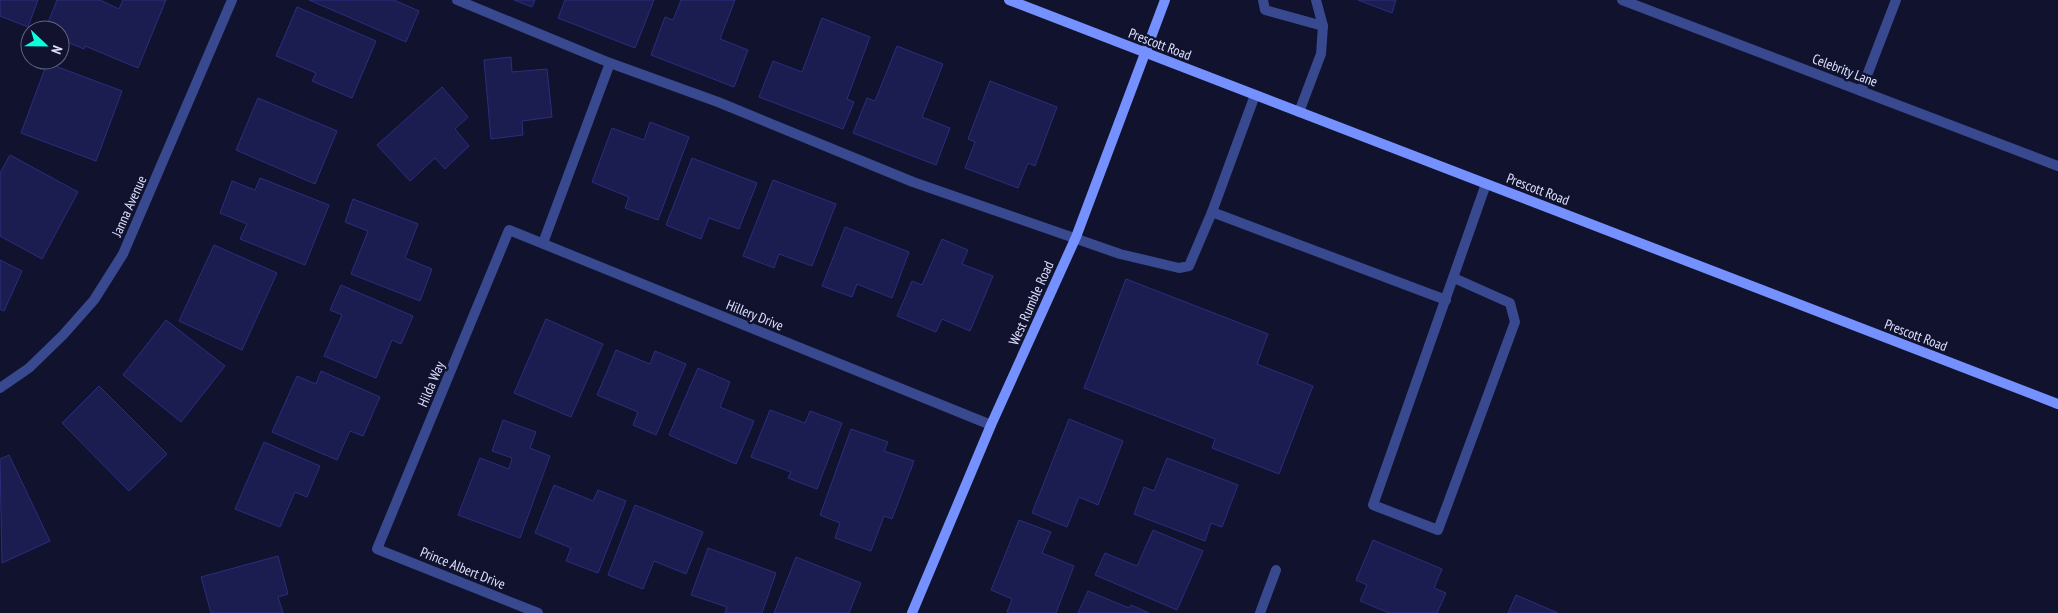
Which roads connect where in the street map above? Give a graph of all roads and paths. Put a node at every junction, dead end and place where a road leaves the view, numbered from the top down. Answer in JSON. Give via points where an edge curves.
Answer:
{"nodes":[{"id":1,"x":232,"y":0,"type":"edge"},
{"id":2,"x":457,"y":0,"type":"edge"},
{"id":3,"x":1009,"y":0,"type":"edge"},
{"id":4,"x":1165,"y":0,"type":"edge"},
{"id":5,"x":1263,"y":0,"type":"edge"},
{"id":6,"x":1316,"y":0,"type":"edge"},
{"id":7,"x":1622,"y":0,"type":"edge"},
{"id":8,"x":1896,"y":0,"type":"edge"},
{"id":9,"x":1323,"y":26,"type":"junction"},
{"id":10,"x":1144,"y":52,"type":"junction"},
{"id":11,"x":610,"y":63,"type":"junction"},
{"id":12,"x":1861,"y":91,"type":"junction"},
{"id":13,"x":1255,"y":95,"type":"junction"},
{"id":14,"x":1300,"y":112,"type":"junction"},
{"id":15,"x":2058,"y":166,"type":"edge"},
{"id":16,"x":1486,"y":184,"type":"junction"},
{"id":17,"x":1212,"y":212,"type":"junction"},
{"id":18,"x":510,"y":230,"type":"joint"},
{"id":19,"x":1076,"y":237,"type":"junction"},
{"id":20,"x":543,"y":243,"type":"junction"},
{"id":21,"x":1454,"y":278,"type":"junction"},
{"id":22,"x":1446,"y":300,"type":"junction"},
{"id":23,"x":0,"y":388,"type":"edge"},
{"id":24,"x":2058,"y":404,"type":"edge"},
{"id":25,"x":991,"y":425,"type":"junction"},
{"id":26,"x":377,"y":549,"type":"joint"},
{"id":27,"x":1276,"y":570,"type":"dead end"},
{"id":28,"x":538,"y":613,"type":"edge"},
{"id":29,"x":912,"y":613,"type":"edge"},
{"id":30,"x":1260,"y":613,"type":"edge"}],
"edges":[{"from":1,"to":23,"type":"street","name":"Janna Avenue","via":[[123,254],[94,300],[63,335],[28,368]]},
{"from":2,"to":11,"type":"street"},
{"from":3,"to":10,"type":"main road","name":"Prescott Road"},
{"from":4,"to":10,"type":"main road","name":"West Rumble Road"},
{"from":5,"to":9,"type":"street","via":[[1265,10]]},
{"from":6,"to":9,"type":"street"},
{"from":7,"to":12,"type":"street","name":"Celebrity Lane"},
{"from":8,"to":12,"type":"street"},
{"from":9,"to":14,"type":"street","via":[[1321,54]]},
{"from":10,"to":13,"type":"main road","name":"Prescott Road"},
{"from":10,"to":19,"type":"main road","name":"West Rumble Road"},
{"from":11,"to":19,"type":"street","via":[[718,102],[913,182]]},
{"from":11,"to":20,"type":"street"},
{"from":12,"to":15,"type":"street","name":"Celebrity Lane"},
{"from":13,"to":14,"type":"main road","name":"Prescott Road"},
{"from":13,"to":17,"type":"street"},
{"from":14,"to":16,"type":"main road","name":"Prescott Road"},
{"from":16,"to":21,"type":"street"},
{"from":16,"to":24,"type":"main road","name":"Prescott Road"},
{"from":17,"to":19,"type":"street","via":[[1189,266],[1184,268],[1120,254]]},
{"from":17,"to":22,"type":"street"},
{"from":18,"to":20,"type":"street","name":"Hillery Drive"},
{"from":18,"to":26,"type":"street","name":"Hilda Way"},
{"from":19,"to":25,"type":"main road","name":"West Rumble Road"},
{"from":20,"to":25,"type":"street","name":"Hillery Drive"},
{"from":21,"to":22,"type":"street"},
{"from":21,"to":22,"type":"street","via":[[1510,303],[1515,322],[1438,530],[1373,505]]},
{"from":25,"to":29,"type":"main road","name":"West Rumble Road"},
{"from":26,"to":28,"type":"street","name":"Prince Albert Drive"},
{"from":27,"to":30,"type":"street"}]}
